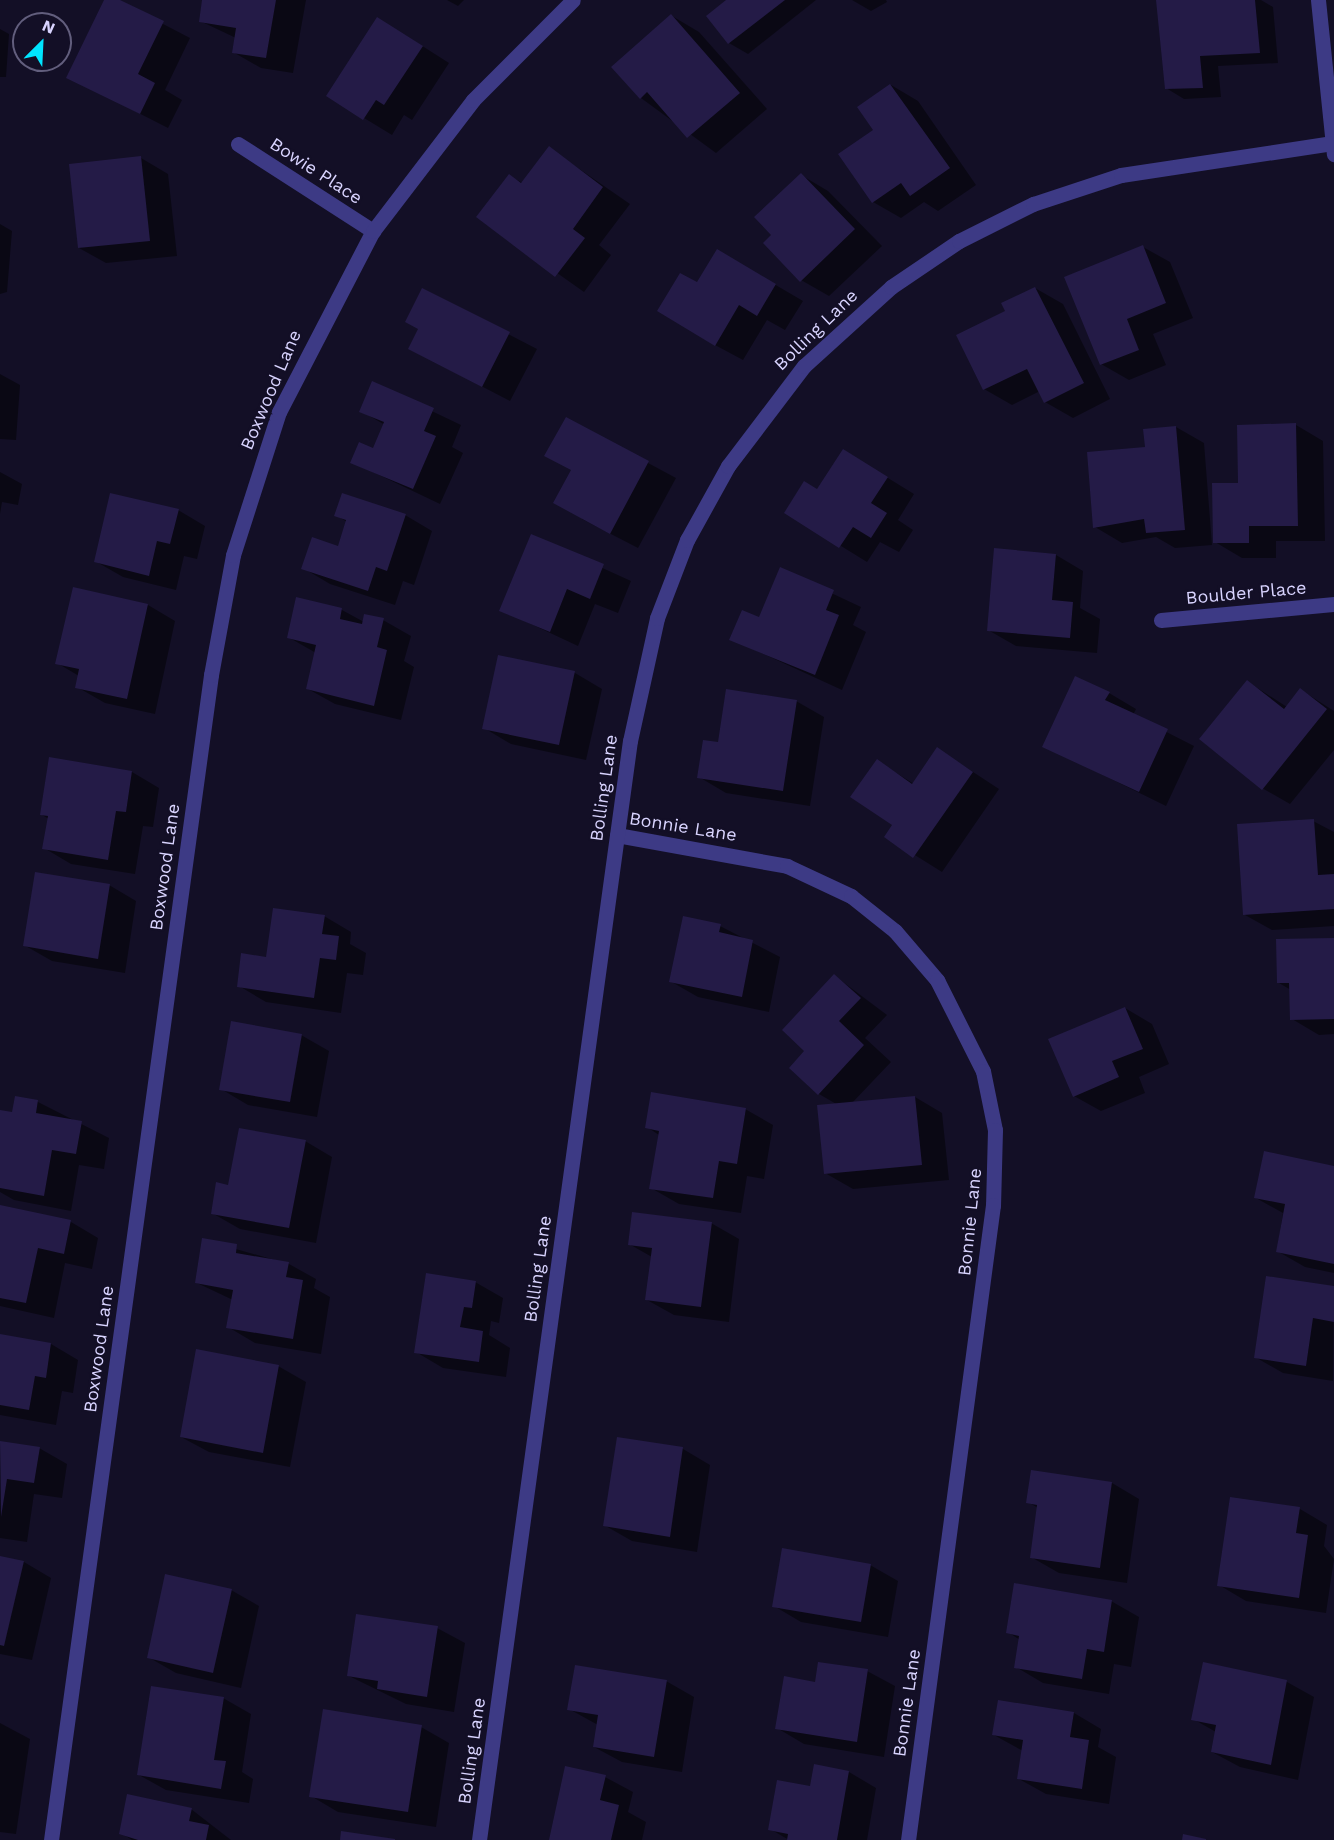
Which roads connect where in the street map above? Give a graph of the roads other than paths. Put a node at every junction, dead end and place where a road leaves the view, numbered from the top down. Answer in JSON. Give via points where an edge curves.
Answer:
{"nodes":[{"id":1,"x":573,"y":0,"type":"edge"},
{"id":2,"x":1318,"y":0,"type":"edge"},
{"id":3,"x":238,"y":144,"type":"dead end"},
{"id":4,"x":1333,"y":149,"type":"edge"},
{"id":5,"x":373,"y":231,"type":"junction"},
{"id":6,"x":1334,"y":604,"type":"edge"},
{"id":7,"x":1161,"y":620,"type":"dead end"},
{"id":8,"x":617,"y":835,"type":"junction"},
{"id":9,"x":51,"y":1840,"type":"edge"},
{"id":10,"x":479,"y":1840,"type":"edge"},
{"id":11,"x":908,"y":1840,"type":"edge"}],
"edges":[{"from":1,"to":5,"type":"street","name":"Boxwood Lane","via":[[473,100]]},
{"from":2,"to":4,"type":"street"},
{"from":3,"to":5,"type":"street","name":"Bowie Place"},
{"from":4,"to":8,"type":"street","name":"Bolling Lane","via":[[1171,164],[1033,204],[922,266],[829,341],[777,397],[728,466],[670,580],[637,695]]},
{"from":5,"to":9,"type":"street","name":"Boxwood Lane","via":[[279,412],[247,507],[221,610]]},
{"from":6,"to":7,"type":"street","name":"Boulder Place"},
{"from":8,"to":10,"type":"street","name":"Bolling Lane"},
{"from":8,"to":11,"type":"street","name":"Bonnie Lane","via":[[787,866],[851,896],[896,931],[937,980],[983,1071],[995,1130],[993,1205]]}]}
